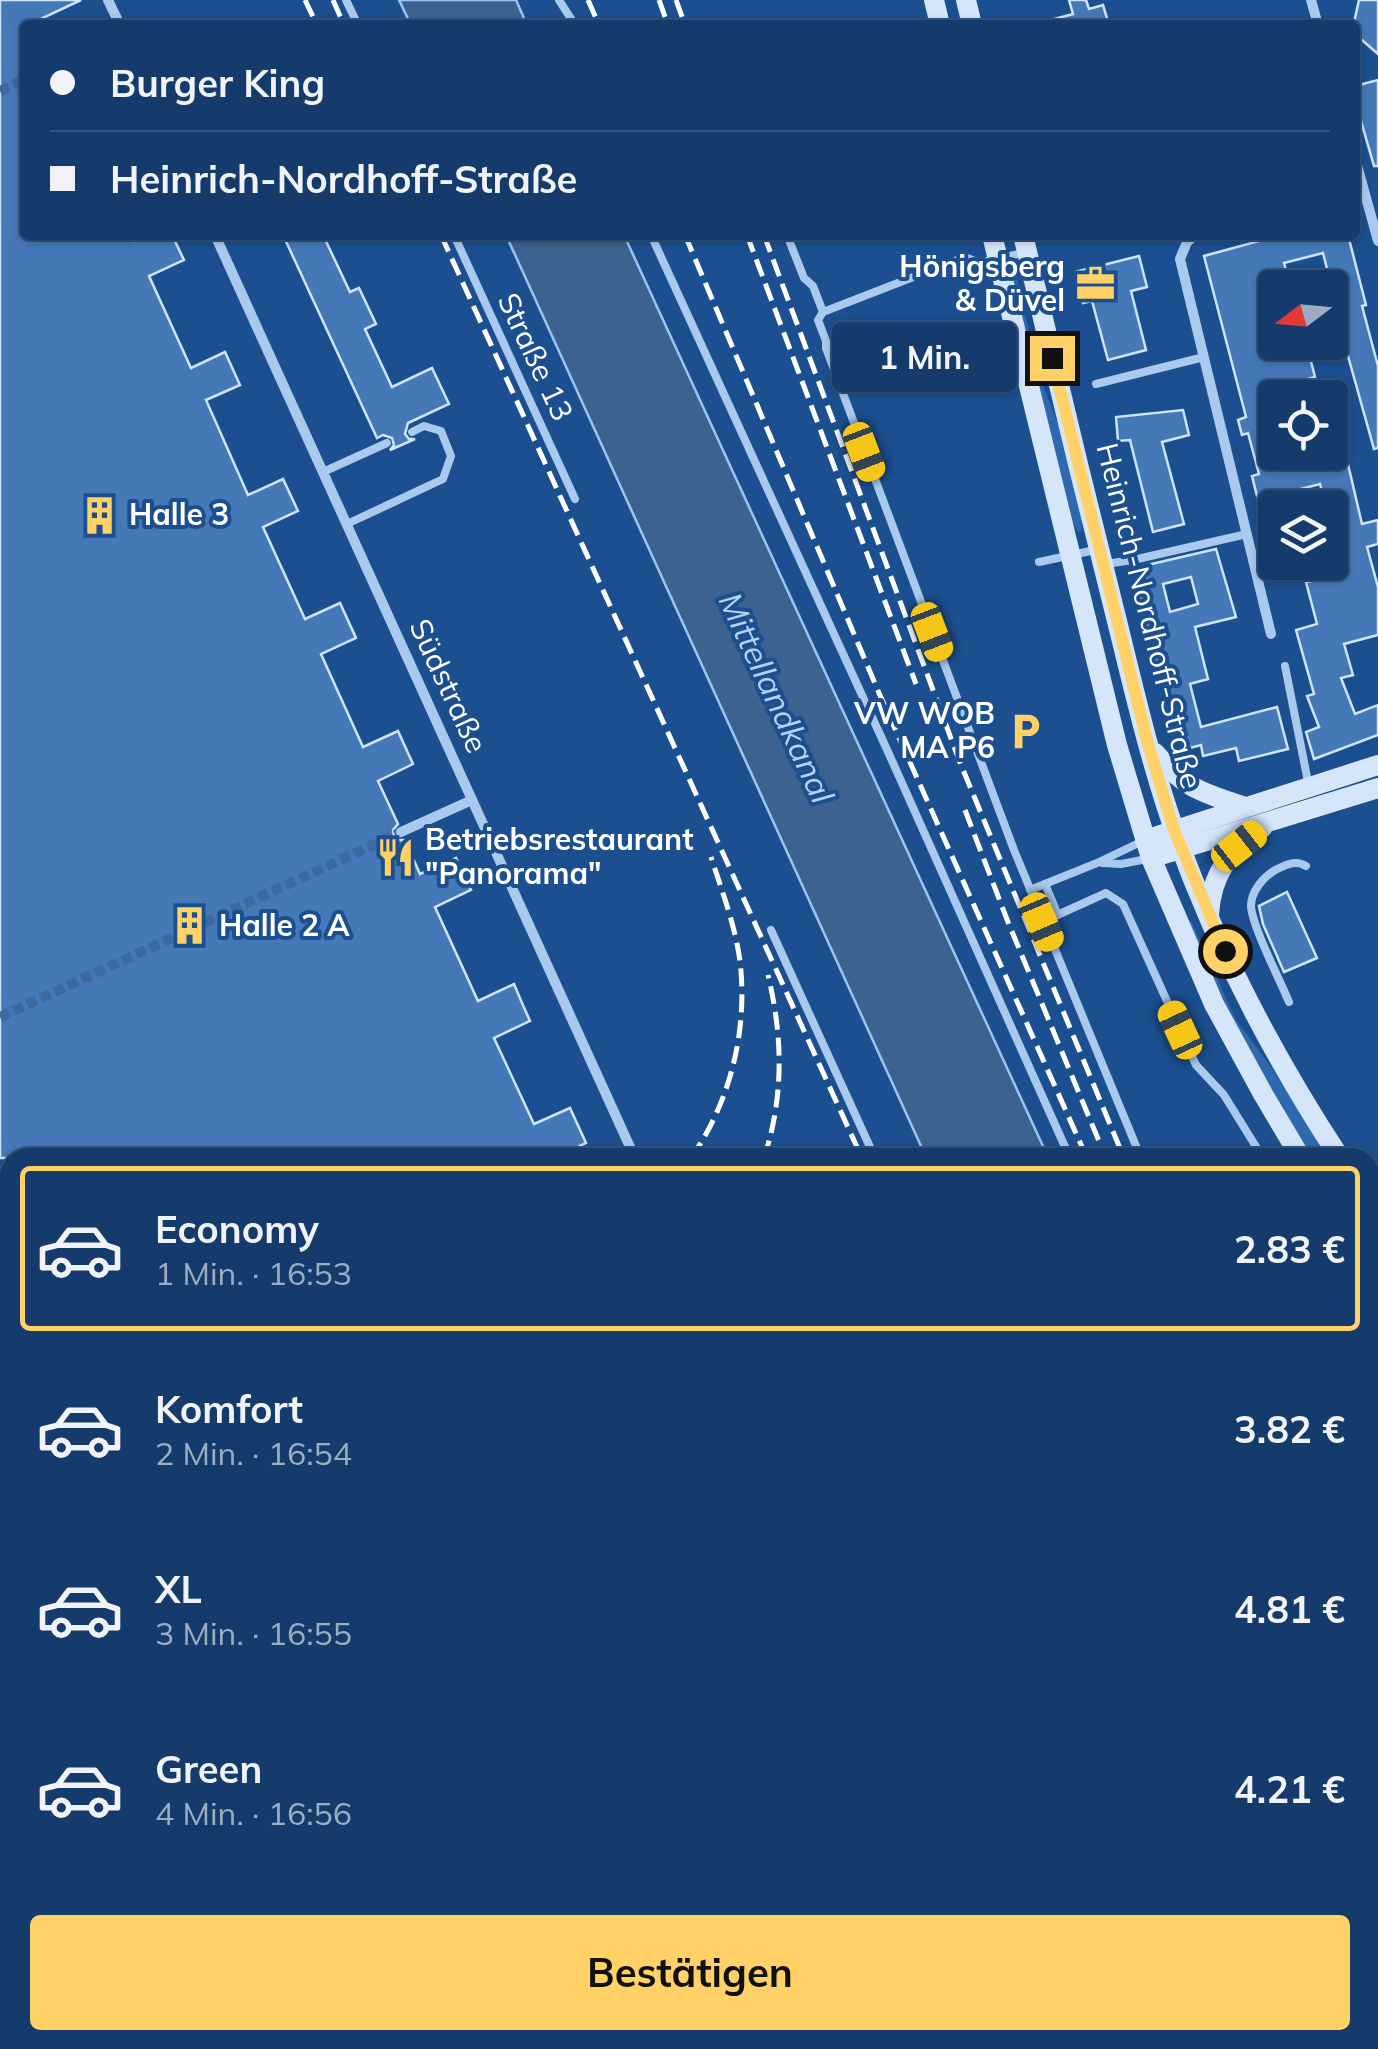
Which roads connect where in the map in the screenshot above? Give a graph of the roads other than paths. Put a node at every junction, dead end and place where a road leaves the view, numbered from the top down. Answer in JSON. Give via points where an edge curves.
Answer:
{"nodes":[{"id":1,"x":1360,"y":193,"type":"edge"},
{"id":2,"x":217,"y":240,"type":"edge"},
{"id":3,"x":456,"y":240,"type":"edge"},
{"id":4,"x":653,"y":240,"type":"edge"},
{"id":5,"x":789,"y":240,"type":"edge"},
{"id":6,"x":993,"y":240,"type":"edge"},
{"id":7,"x":1189,"y":240,"type":"edge"},
{"id":8,"x":1378,"y":242,"type":"edge"},
{"id":9,"x":1024,"y":243,"type":"edge"},
{"id":10,"x":998,"y":259,"type":"junction"},
{"id":11,"x":822,"y":312,"type":"junction"},
{"id":12,"x":1204,"y":356,"type":"junction"},
{"id":13,"x":1096,"y":384,"type":"dead end"},
{"id":14,"x":412,"y":432,"type":"dead end"},
{"id":15,"x":387,"y":443,"type":"dead end"},
{"id":16,"x":323,"y":472,"type":"junction"},
{"id":17,"x":574,"y":498,"type":"dead end"},
{"id":18,"x":347,"y":524,"type":"junction"},
{"id":19,"x":1247,"y":534,"type":"junction"},
{"id":20,"x":1070,"y":555,"type":"junction"},
{"id":21,"x":1101,"y":557,"type":"junction"},
{"id":22,"x":1039,"y":562,"type":"dead end"},
{"id":23,"x":1271,"y":634,"type":"dead end"},
{"id":24,"x":1285,"y":666,"type":"dead end"},
{"id":25,"x":1148,"y":744,"type":"junction"},
{"id":26,"x":1378,"y":765,"type":"edge"},
{"id":27,"x":1309,"y":787,"type":"junction"},
{"id":28,"x":1378,"y":788,"type":"edge"},
{"id":29,"x":472,"y":800,"type":"junction"},
{"id":30,"x":1245,"y":807,"type":"junction"},
{"id":31,"x":1272,"y":821,"type":"junction"},
{"id":32,"x":401,"y":832,"type":"tunnel mouth"},
{"id":33,"x":1178,"y":839,"type":"junction"},
{"id":34,"x":1148,"y":849,"type":"junction"},
{"id":35,"x":1098,"y":863,"type":"junction"},
{"id":36,"x":1306,"y":866,"type":"dead end"},
{"id":37,"x":1045,"y":884,"type":"junction"},
{"id":38,"x":1030,"y":890,"type":"junction"},
{"id":39,"x":1058,"y":915,"type":"junction"},
{"id":40,"x":1208,"y":915,"type":"junction"},
{"id":41,"x":1042,"y":922,"type":"junction"},
{"id":42,"x":771,"y":930,"type":"dead end"},
{"id":43,"x":1289,"y":1002,"type":"dead end"},
{"id":44,"x":630,"y":1148,"type":"edge"},
{"id":45,"x":870,"y":1148,"type":"edge"},
{"id":46,"x":1066,"y":1148,"type":"edge"},
{"id":47,"x":1137,"y":1148,"type":"edge"},
{"id":48,"x":1258,"y":1148,"type":"edge"},
{"id":49,"x":1296,"y":1148,"type":"edge"},
{"id":50,"x":1333,"y":1148,"type":"edge"}],
"edges":[{"from":1,"to":8,"type":"street"},
{"from":2,"to":16,"type":"street","name":"Südstraße"},
{"from":3,"to":17,"type":"lane","name":"Straße 13"},
{"from":4,"to":46,"type":"lane"},
{"from":5,"to":11,"type":"lane"},
{"from":6,"to":10,"type":"main road","name":"Heinrich-Nordhoff-Straße"},
{"from":7,"to":12,"type":"street","via":[[1180,259]]},
{"from":9,"to":10,"type":"lane"},
{"from":9,"to":21,"type":"main road","name":"Heinrich-Nordhoff-Straße"},
{"from":10,"to":11,"type":"lane","via":[[965,257]]},
{"from":10,"to":20,"type":"main road","name":"Heinrich-Nordhoff-Straße"},
{"from":11,"to":38,"type":"lane","via":[[826,348]]},
{"from":12,"to":13,"type":"lane"},
{"from":12,"to":19,"type":"street"},
{"from":14,"to":18,"type":"lane","via":[[424,426],[440,431],[451,456],[443,479]]},
{"from":15,"to":16,"type":"lane"},
{"from":16,"to":18,"type":"street","name":"Südstraße"},
{"from":18,"to":29,"type":"street","name":"Südstraße"},
{"from":19,"to":21,"type":"lane","via":[[1133,560]]},
{"from":19,"to":23,"type":"street"},
{"from":20,"to":21,"type":"lane"},
{"from":20,"to":22,"type":"lane"},
{"from":20,"to":34,"type":"main road","name":"Heinrich-Nordhoff-Straße"},
{"from":21,"to":25,"type":"main road","name":"Heinrich-Nordhoff-Straße"},
{"from":24,"to":27,"type":"lane"},
{"from":25,"to":30,"type":"main road","via":[[1174,776]]},
{"from":25,"to":33,"type":"main road","name":"Heinrich-Nordhoff-Straße"},
{"from":26,"to":27,"type":"main road"},
{"from":27,"to":30,"type":"main road"},
{"from":28,"to":31,"type":"main road"},
{"from":29,"to":32,"type":"street"},
{"from":29,"to":44,"type":"street","name":"Südstraße"},
{"from":30,"to":33,"type":"main road"},
{"from":31,"to":33,"type":"main road"},
{"from":31,"to":40,"type":"main road","via":[[1216,874]]},
{"from":33,"to":34,"type":"main road"},
{"from":33,"to":40,"type":"main road","name":"Heinrich-Nordhoff-Straße"},
{"from":34,"to":35,"type":"lane"},
{"from":34,"to":35,"type":"lane","via":[[1122,864]]},
{"from":34,"to":49,"type":"main road","name":"Heinrich-Nordhoff-Straße","via":[[1214,1004]]},
{"from":35,"to":37,"type":"lane"},
{"from":36,"to":43,"type":"lane","via":[[1293,862],[1277,869],[1252,897],[1254,918]]},
{"from":37,"to":38,"type":"lane"},
{"from":37,"to":39,"type":"lane"},
{"from":38,"to":41,"type":"lane"},
{"from":39,"to":41,"type":"lane"},
{"from":39,"to":48,"type":"lane","via":[[1106,892],[1123,904],[1196,1065]]},
{"from":40,"to":50,"type":"main road","name":"Heinrich-Nordhoff-Straße","via":[[1258,1022]]},
{"from":41,"to":47,"type":"lane"},
{"from":42,"to":45,"type":"lane"}]}
